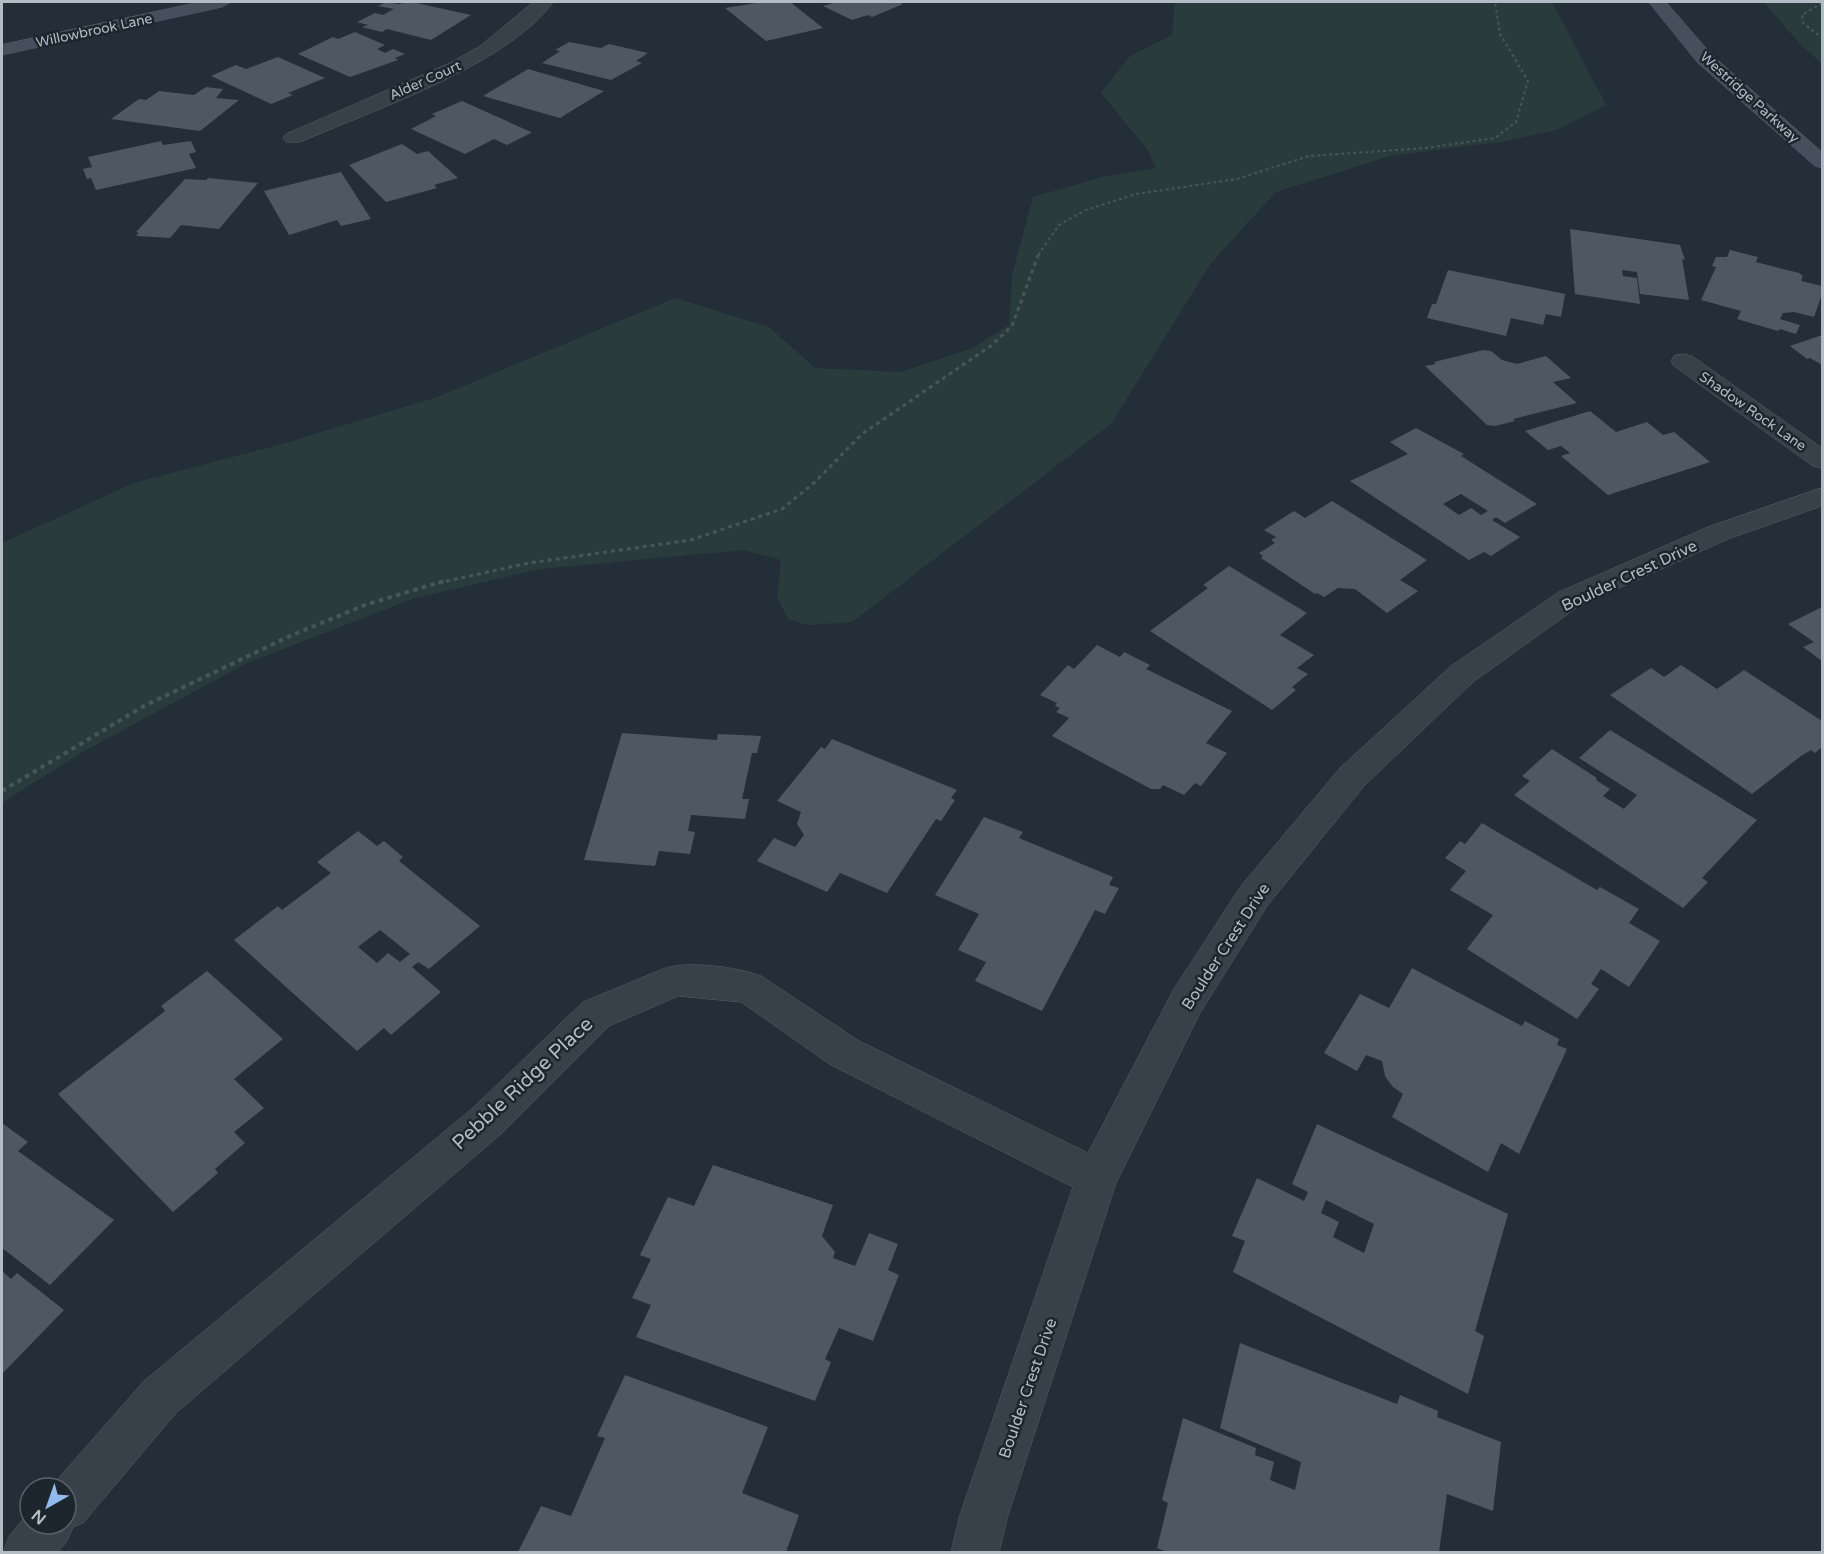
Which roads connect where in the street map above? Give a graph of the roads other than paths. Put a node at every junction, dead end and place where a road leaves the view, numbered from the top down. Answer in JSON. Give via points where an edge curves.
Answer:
{"nodes":[{"id":1,"x":222,"y":2,"type":"edge"},
{"id":2,"x":543,"y":2,"type":"edge"},
{"id":3,"x":1657,"y":2,"type":"edge"},
{"id":4,"x":2,"y":50,"type":"edge"},
{"id":5,"x":293,"y":138,"type":"dead end"},
{"id":6,"x":1822,"y":162,"type":"edge"},
{"id":7,"x":1683,"y":361,"type":"dead end"},
{"id":8,"x":1822,"y":460,"type":"edge"},
{"id":9,"x":1822,"y":497,"type":"edge"},
{"id":10,"x":1097,"y":1178,"type":"junction"},
{"id":11,"x":78,"y":1492,"type":"edge"},
{"id":12,"x":40,"y":1536,"type":"edge"},
{"id":13,"x":27,"y":1552,"type":"edge"},
{"id":14,"x":975,"y":1552,"type":"edge"}],
"edges":[{"from":1,"to":4,"type":"street","name":"Willowbrook Lane"},
{"from":2,"to":5,"type":"street","name":"Alder Court","via":[[515,29],[457,67]]},
{"from":3,"to":6,"type":"street","name":"Westridge Parkway","via":[[1705,59]]},
{"from":7,"to":8,"type":"street","name":"Shadow Rock Lane"},
{"from":9,"to":10,"type":"street","name":"Boulder Crest Drive","via":[[1718,533],[1569,599],[1462,674],[1352,777],[1254,896],[1223,944],[1187,1001]]},
{"from":10,"to":11,"type":"street","name":"Pebble Ridge Place","via":[[845,1053],[748,987],[676,980],[596,1014],[488,1120],[160,1397]]},
{"from":10,"to":14,"type":"street","name":"Boulder Crest Drive"},
{"from":12,"to":13,"type":"street"}]}
